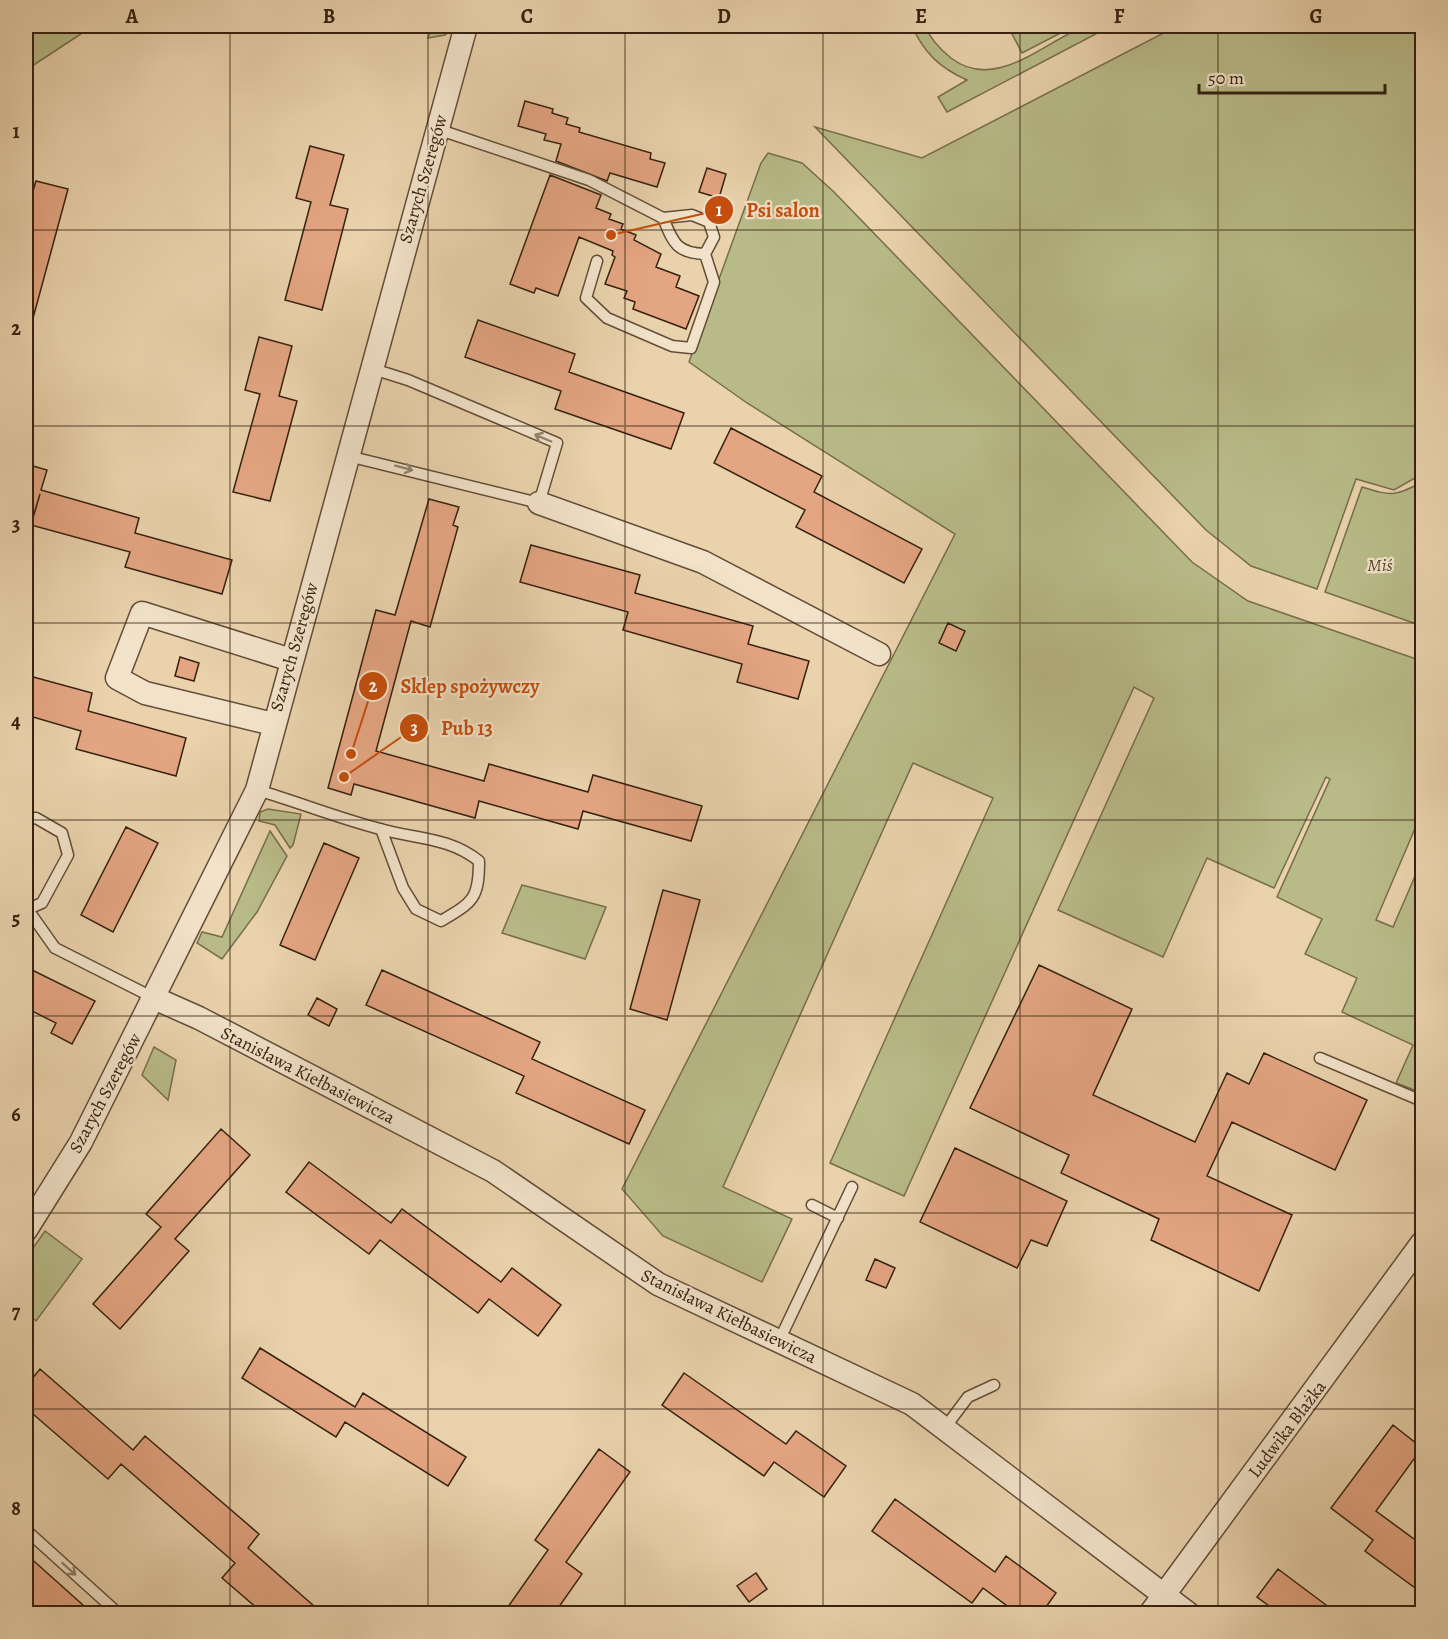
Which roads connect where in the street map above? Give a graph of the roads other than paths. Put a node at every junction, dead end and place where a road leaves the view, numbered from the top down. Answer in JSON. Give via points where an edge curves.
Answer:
{"nodes":[{"id":1,"x":466,"y":26,"type":"edge"},
{"id":2,"x":437,"y":129,"type":"junction"},
{"id":3,"x":663,"y":218,"type":"junction"},
{"id":4,"x":705,"y":254,"type":"junction"},
{"id":5,"x":597,"y":261,"type":"dead end"},
{"id":6,"x":370,"y":368,"type":"junction"},
{"id":7,"x":347,"y":456,"type":"junction"},
{"id":8,"x":539,"y":503,"type":"junction"},
{"id":9,"x":879,"y":654,"type":"dead end"},
{"id":10,"x":291,"y":660,"type":"junction"},
{"id":11,"x":273,"y":724,"type":"junction"},
{"id":12,"x":256,"y":790,"type":"junction"},
{"id":13,"x":26,"y":819,"type":"edge"},
{"id":14,"x":381,"y":829,"type":"junction"},
{"id":15,"x":27,"y":908,"type":"edge"},
{"id":16,"x":154,"y":998,"type":"junction"},
{"id":17,"x":1320,"y":1058,"type":"dead end"},
{"id":18,"x":1422,"y":1101,"type":"edge"},
{"id":19,"x":852,"y":1187,"type":"dead end"},
{"id":20,"x":812,"y":1205,"type":"dead end"},
{"id":21,"x":29,"y":1216,"type":"edge"},
{"id":22,"x":838,"y":1218,"type":"junction"},
{"id":23,"x":1422,"y":1243,"type":"edge"},
{"id":24,"x":779,"y":1341,"type":"junction"},
{"id":25,"x":993,"y":1385,"type":"dead end"},
{"id":26,"x":944,"y":1429,"type":"junction"},
{"id":27,"x":26,"y":1530,"type":"edge"},
{"id":28,"x":1164,"y":1595,"type":"junction"},
{"id":29,"x":119,"y":1614,"type":"edge"},
{"id":30,"x":1150,"y":1614,"type":"edge"},
{"id":31,"x":1189,"y":1614,"type":"edge"}],
"edges":[{"from":1,"to":2,"type":"street","name":"Szarych Szeregów"},
{"from":2,"to":3,"type":"lane","via":[[589,180]]},
{"from":2,"to":6,"type":"street","name":"Szarych Szeregów"},
{"from":3,"to":4,"type":"lane","via":[[674,244],[690,253]]},
{"from":3,"to":4,"type":"lane","via":[[692,215],[709,222],[714,237]]},
{"from":4,"to":5,"type":"lane","via":[[714,282],[691,348],[672,346],[607,318],[586,298]]},
{"from":6,"to":7,"type":"street","name":"Szarych Szeregów"},
{"from":8,"to":6,"type":"lane","one_way":true,"via":[[556,443]]},
{"from":7,"to":8,"type":"lane","one_way":true},
{"from":7,"to":10,"type":"street","name":"Szarych Szeregów"},
{"from":8,"to":9,"type":"street","via":[[704,562]]},
{"from":10,"to":11,"type":"street","name":"Szarych Szeregów"},
{"from":10,"to":11,"type":"street","via":[[142,613],[117,678],[145,693]]},
{"from":11,"to":12,"type":"street","name":"Szarych Szeregów"},
{"from":12,"to":14,"type":"lane"},
{"from":12,"to":16,"type":"street","name":"Szarych Szeregów"},
{"from":13,"to":15,"type":"lane","via":[[36,818],[62,833],[68,855],[42,903]]},
{"from":14,"to":14,"type":"lane","via":[[416,909],[441,921],[467,906],[479,887],[479,861],[465,849],[440,840]]},
{"from":15,"to":16,"type":"lane","via":[[55,948]]},
{"from":16,"to":21,"type":"street","name":"Szarych Szeregów","via":[[81,1142]]},
{"from":16,"to":24,"type":"street","name":"Stanisława Kiełbasiewicza","via":[[493,1171],[658,1284]]},
{"from":17,"to":18,"type":"lane"},
{"from":19,"to":22,"type":"lane"},
{"from":20,"to":22,"type":"lane"},
{"from":22,"to":24,"type":"lane"},
{"from":23,"to":28,"type":"street","name":"Ludwika Błażka"},
{"from":24,"to":26,"type":"street","name":"Stanisława Kiełbasiewicza","via":[[912,1404]]},
{"from":25,"to":26,"type":"lane","via":[[968,1397]]},
{"from":26,"to":28,"type":"street","name":"Stanisława Kiełbasiewicza"},
{"from":27,"to":29,"type":"lane","one_way":true},
{"from":28,"to":30,"type":"street","name":"Ludwika Błażka"},
{"from":28,"to":31,"type":"street","name":"Stanisława Kiełbasiewicza"}]}
